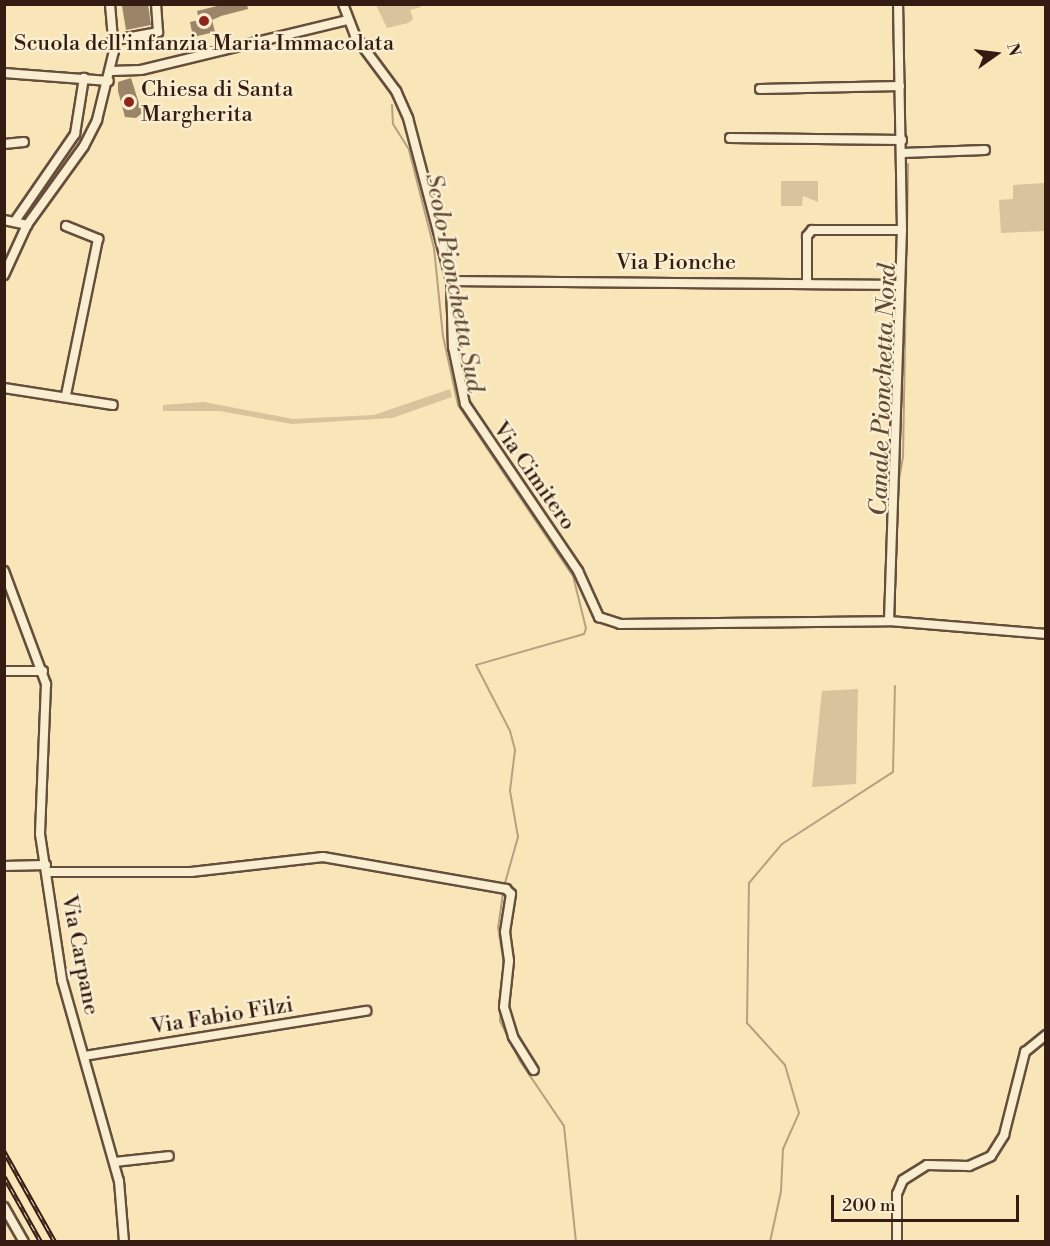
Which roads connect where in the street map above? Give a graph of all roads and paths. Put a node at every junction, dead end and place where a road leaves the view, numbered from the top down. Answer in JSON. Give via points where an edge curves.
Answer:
{"nodes":[{"id":1,"x":110,"y":4,"type":"edge"},
{"id":2,"x":156,"y":4,"type":"edge"},
{"id":3,"x":343,"y":4,"type":"edge"},
{"id":4,"x":898,"y":4,"type":"edge"},
{"id":5,"x":348,"y":20,"type":"junction"},
{"id":6,"x":115,"y":40,"type":"junction"},
{"id":7,"x":111,"y":71,"type":"junction"},
{"id":8,"x":4,"y":73,"type":"edge"},
{"id":9,"x":84,"y":78,"type":"junction"},
{"id":10,"x":109,"y":81,"type":"junction"},
{"id":11,"x":900,"y":86,"type":"junction"},
{"id":12,"x":760,"y":88,"type":"dead end"},
{"id":13,"x":75,"y":134,"type":"junction"},
{"id":14,"x":730,"y":138,"type":"dead end"},
{"id":15,"x":88,"y":140,"type":"junction"},
{"id":16,"x":902,"y":141,"type":"junction"},
{"id":17,"x":24,"y":142,"type":"dead end"},
{"id":18,"x":4,"y":144,"type":"edge"},
{"id":19,"x":984,"y":150,"type":"dead end"},
{"id":20,"x":902,"y":153,"type":"junction"},
{"id":21,"x":4,"y":220,"type":"edge"},
{"id":22,"x":15,"y":221,"type":"junction"},
{"id":23,"x":27,"y":225,"type":"junction"},
{"id":24,"x":66,"y":226,"type":"dead end"},
{"id":25,"x":902,"y":230,"type":"junction"},
{"id":26,"x":4,"y":275,"type":"edge"},
{"id":27,"x":451,"y":281,"type":"junction"},
{"id":28,"x":807,"y":282,"type":"junction"},
{"id":29,"x":900,"y":285,"type":"junction"},
{"id":30,"x":4,"y":388,"type":"edge"},
{"id":31,"x":66,"y":395,"type":"junction"},
{"id":32,"x":113,"y":405,"type":"dead end"},
{"id":33,"x":4,"y":571,"type":"edge"},
{"id":34,"x":892,"y":621,"type":"junction"},
{"id":35,"x":1046,"y":634,"type":"edge"},
{"id":36,"x":4,"y":671,"type":"edge"},
{"id":37,"x":43,"y":671,"type":"junction"},
{"id":38,"x":4,"y":866,"type":"edge"},
{"id":39,"x":46,"y":869,"type":"junction"},
{"id":40,"x":366,"y":1011,"type":"dead end"},
{"id":41,"x":1046,"y":1035,"type":"edge"},
{"id":42,"x":84,"y":1056,"type":"junction"},
{"id":43,"x":534,"y":1070,"type":"dead end"},
{"id":44,"x":169,"y":1156,"type":"dead end"},
{"id":45,"x":114,"y":1162,"type":"junction"},
{"id":46,"x":4,"y":1207,"type":"edge"},
{"id":47,"x":24,"y":1242,"type":"edge"},
{"id":48,"x":124,"y":1242,"type":"edge"},
{"id":49,"x":897,"y":1242,"type":"edge"}],
"edges":[{"from":1,"to":6,"type":"street"},
{"from":2,"to":6,"type":"street","via":[[158,32]]},
{"from":3,"to":5,"type":"street","name":"Via Cimitero"},
{"from":4,"to":11,"type":"street"},
{"from":5,"to":7,"type":"street","via":[[182,60]]},
{"from":5,"to":27,"type":"street","name":"Via Cimitero","via":[[400,98]]},
{"from":6,"to":7,"type":"street"},
{"from":7,"to":10,"type":"street"},
{"from":8,"to":9,"type":"street"},
{"from":9,"to":10,"type":"street"},
{"from":9,"to":13,"type":"street"},
{"from":10,"to":15,"type":"street"},
{"from":11,"to":12,"type":"street"},
{"from":11,"to":16,"type":"street"},
{"from":13,"to":15,"type":"street"},
{"from":13,"to":22,"type":"street"},
{"from":14,"to":16,"type":"street"},
{"from":15,"to":23,"type":"street"},
{"from":16,"to":20,"type":"street"},
{"from":17,"to":18,"type":"street"},
{"from":19,"to":20,"type":"street"},
{"from":20,"to":25,"type":"street"},
{"from":21,"to":22,"type":"street"},
{"from":22,"to":23,"type":"street"},
{"from":23,"to":26,"type":"street"},
{"from":24,"to":31,"type":"street","via":[[98,239]]},
{"from":25,"to":28,"type":"street","via":[[812,230],[807,236]]},
{"from":25,"to":29,"type":"street"},
{"from":27,"to":28,"type":"street","name":"Via Pionche"},
{"from":27,"to":34,"type":"street","name":"Via Cimitero","via":[[453,347],[465,404],[573,563],[603,620],[620,624]]},
{"from":28,"to":29,"type":"street","name":"Via Pionche"},
{"from":29,"to":34,"type":"street"},
{"from":30,"to":31,"type":"street"},
{"from":31,"to":32,"type":"street"},
{"from":33,"to":37,"type":"street","name":"Via Carpane"},
{"from":34,"to":35,"type":"street"},
{"from":36,"to":37,"type":"street"},
{"from":37,"to":39,"type":"street","name":"Via Carpane","via":[[49,711],[39,804]]},
{"from":38,"to":39,"type":"street"},
{"from":39,"to":42,"type":"street","name":"Via Carpane","via":[[62,980]]},
{"from":39,"to":43,"type":"street","via":[[191,872],[323,857],[506,889],[511,894],[505,932],[509,961],[504,1007],[523,1054]]},
{"from":40,"to":42,"type":"street","name":"Via Fabio Filzi"},
{"from":41,"to":49,"type":"street","via":[[1025,1052],[1004,1135],[990,1156],[969,1166],[927,1165],[903,1180],[897,1194]]},
{"from":42,"to":45,"type":"street","name":"Via Carpane"},
{"from":44,"to":45,"type":"street"},
{"from":45,"to":48,"type":"street","name":"Via Carpane"},
{"from":46,"to":47,"type":"street"}]}
